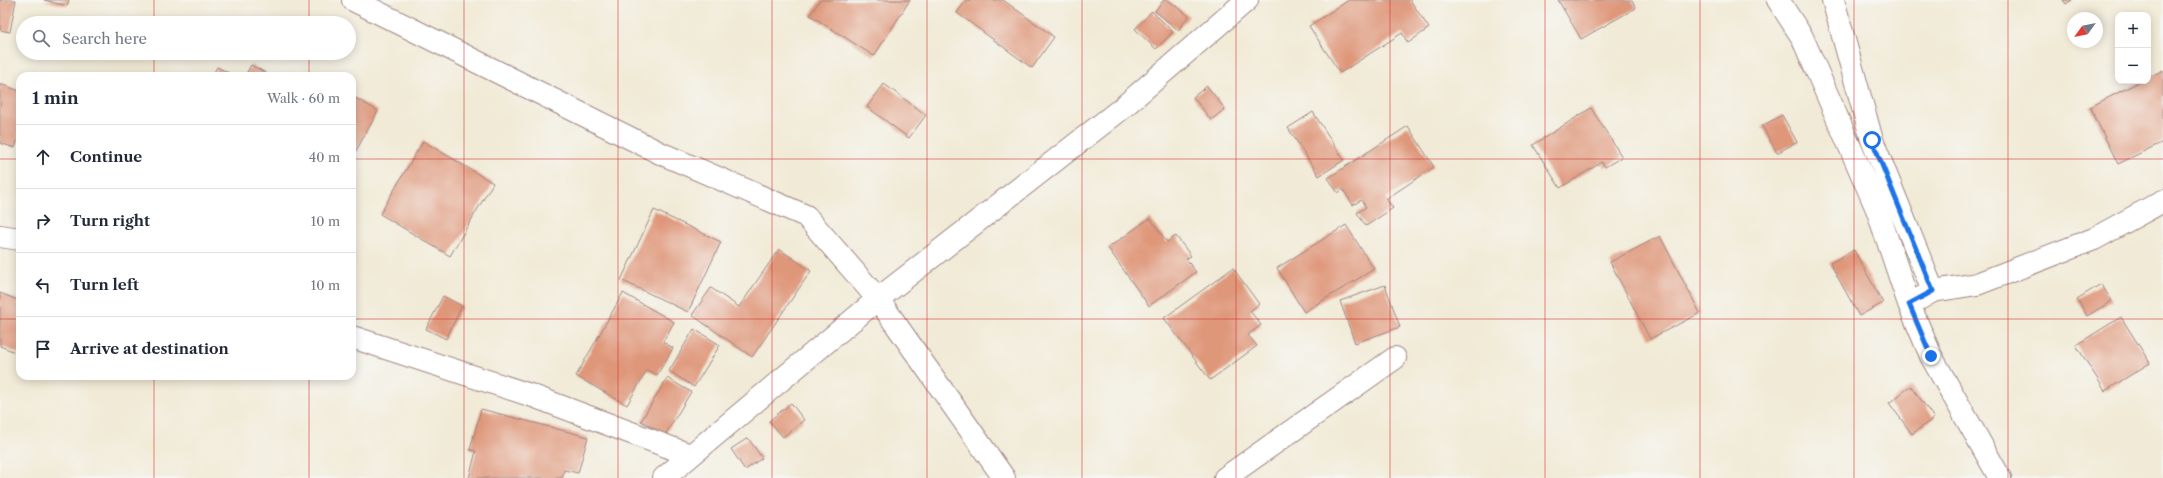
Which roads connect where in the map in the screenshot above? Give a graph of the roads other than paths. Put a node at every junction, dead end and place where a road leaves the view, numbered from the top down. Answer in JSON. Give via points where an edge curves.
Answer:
{"nodes":[{"id":1,"x":353,"y":0,"type":"edge"},
{"id":2,"x":1247,"y":0,"type":"edge"},
{"id":3,"x":1778,"y":0,"type":"edge"},
{"id":4,"x":1833,"y":0,"type":"edge"},
{"id":5,"x":2163,"y":201,"type":"edge"},
{"id":6,"x":0,"y":236,"type":"edge"},
{"id":7,"x":16,"y":238,"type":"edge"},
{"id":8,"x":1933,"y":291,"type":"junction"},
{"id":9,"x":878,"y":299,"type":"junction"},
{"id":10,"x":1909,"y":304,"type":"junction"},
{"id":11,"x":356,"y":338,"type":"edge"},
{"id":12,"x":1396,"y":358,"type":"dead end"},
{"id":13,"x":690,"y":456,"type":"junction"},
{"id":14,"x":664,"y":478,"type":"edge"},
{"id":15,"x":1004,"y":478,"type":"edge"},
{"id":16,"x":1225,"y":478,"type":"edge"},
{"id":17,"x":2000,"y":478,"type":"edge"}],
"edges":[{"from":1,"to":9,"type":"street","via":[[660,153],[806,216]]},
{"from":2,"to":9,"type":"street","via":[[1121,109]]},
{"from":3,"to":10,"type":"street","via":[[1802,37],[1877,208]]},
{"from":4,"to":8,"type":"street","via":[[1872,140]]},
{"from":5,"to":8,"type":"street","via":[[2094,238],[1985,281]]},
{"from":6,"to":7,"type":"street"},
{"from":8,"to":10,"type":"street"},
{"from":9,"to":13,"type":"street"},
{"from":9,"to":15,"type":"street"},
{"from":10,"to":17,"type":"street","via":[[1931,356]]},
{"from":11,"to":13,"type":"street","via":[[533,396]]},
{"from":12,"to":16,"type":"street"},
{"from":13,"to":14,"type":"street"}]}
